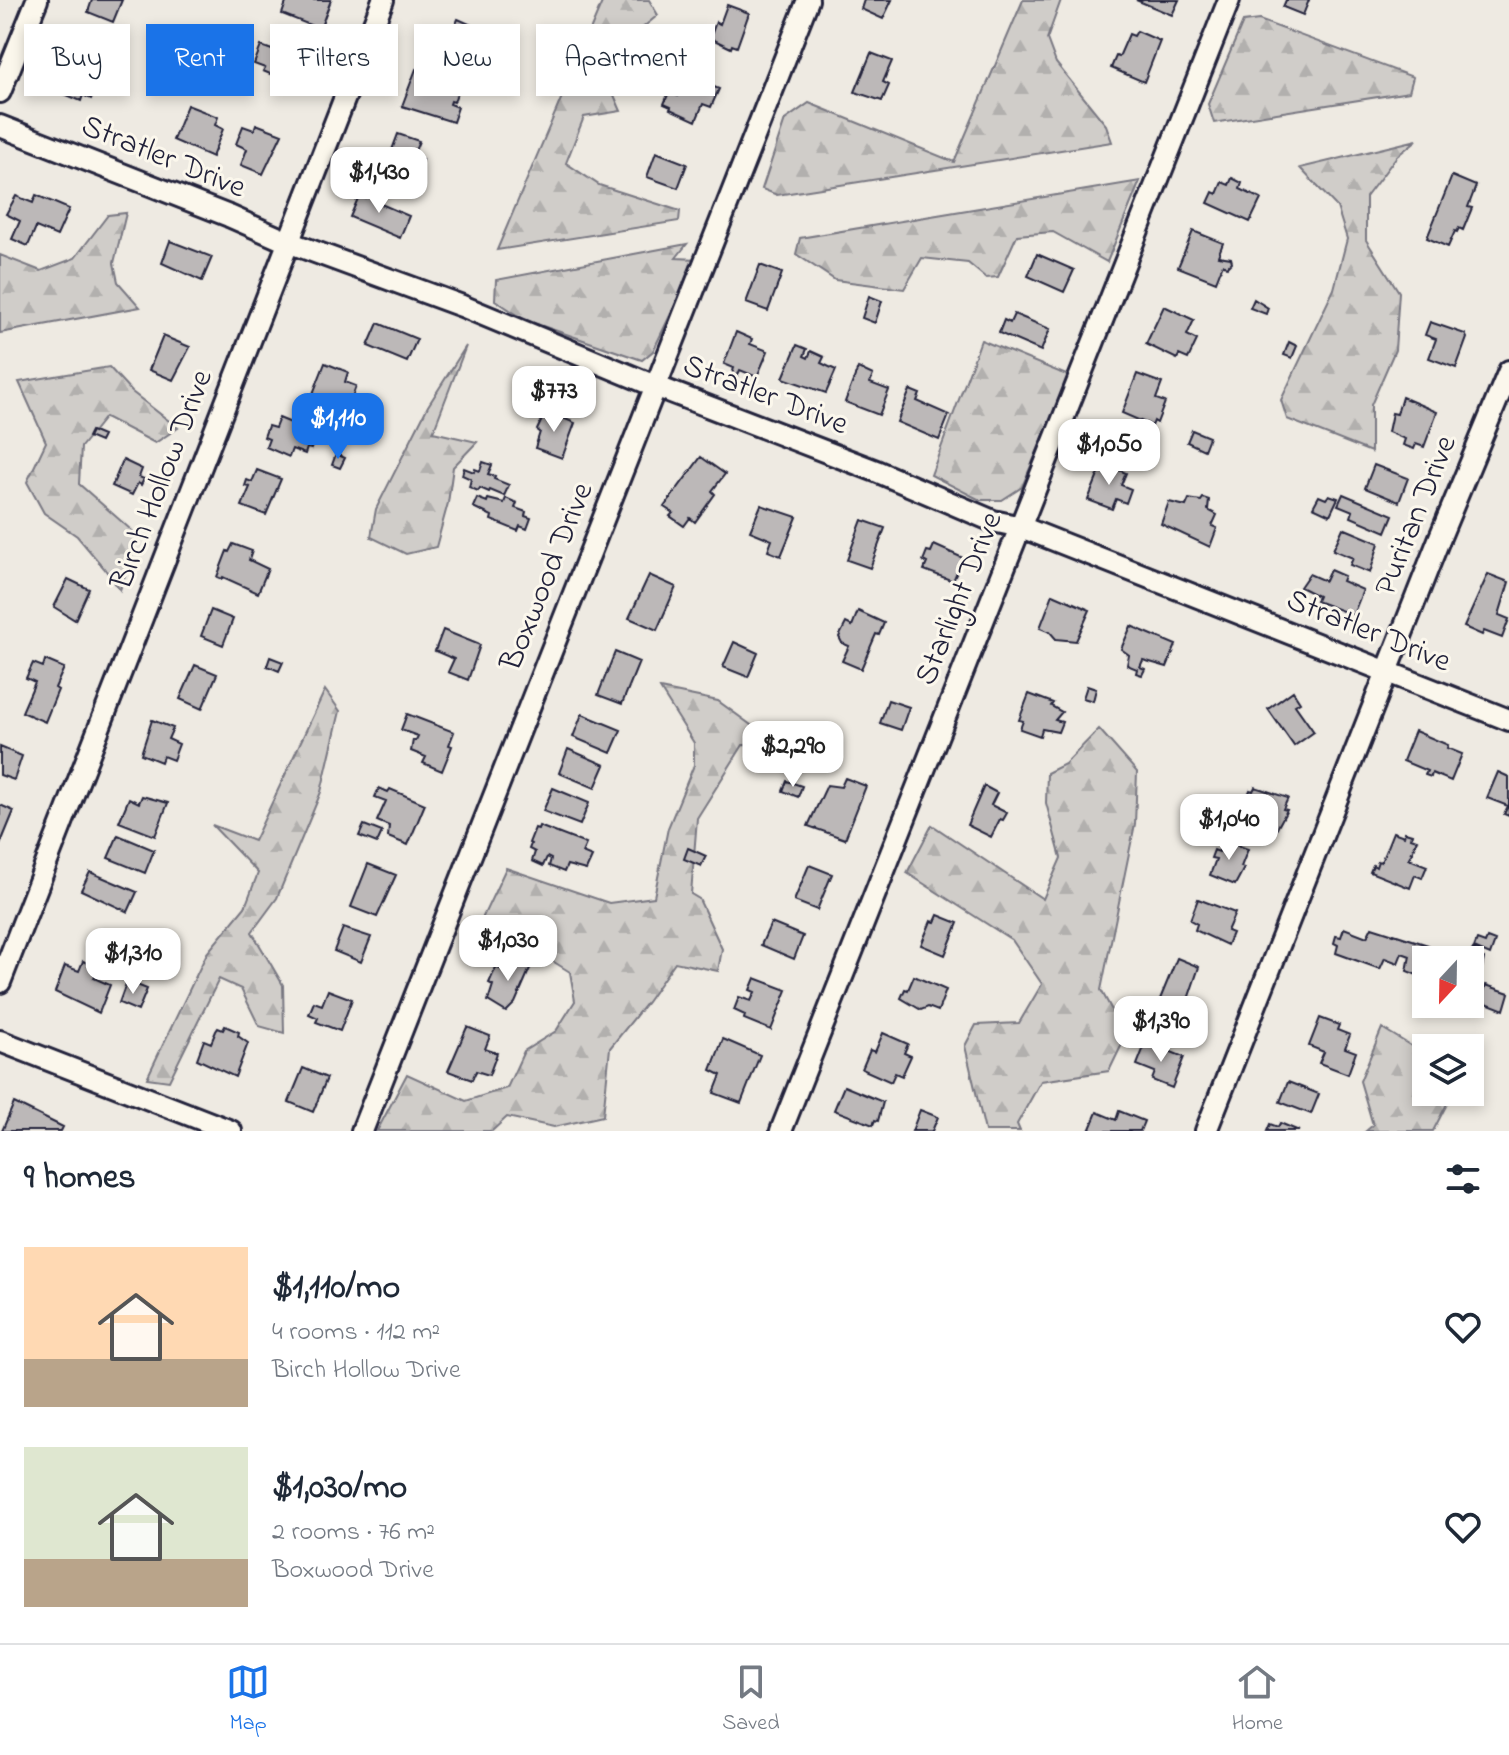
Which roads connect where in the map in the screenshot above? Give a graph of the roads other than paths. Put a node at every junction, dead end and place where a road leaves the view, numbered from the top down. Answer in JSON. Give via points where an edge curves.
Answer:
{"nodes":[{"id":1,"x":37,"y":0,"type":"edge"},
{"id":2,"x":383,"y":0,"type":"edge"},
{"id":3,"x":808,"y":0,"type":"edge"},
{"id":4,"x":1229,"y":0,"type":"edge"},
{"id":5,"x":0,"y":92,"type":"edge"},
{"id":6,"x":0,"y":126,"type":"edge"},
{"id":7,"x":288,"y":242,"type":"junction"},
{"id":8,"x":1509,"y":371,"type":"edge"},
{"id":9,"x":655,"y":386,"type":"junction"},
{"id":10,"x":1021,"y":527,"type":"junction"},
{"id":11,"x":1387,"y":672,"type":"junction"},
{"id":12,"x":1509,"y":720,"type":"edge"},
{"id":13,"x":0,"y":982,"type":"edge"},
{"id":14,"x":0,"y":1041,"type":"edge"},
{"id":15,"x":231,"y":1131,"type":"edge"},
{"id":16,"x":362,"y":1131,"type":"edge"},
{"id":17,"x":781,"y":1131,"type":"edge"},
{"id":18,"x":1206,"y":1131,"type":"edge"}],
"edges":[{"from":1,"to":5,"type":"street"},
{"from":2,"to":7,"type":"street","name":"Birch Hollow Drive"},
{"from":3,"to":9,"type":"street","name":"Boxwood Drive"},
{"from":4,"to":10,"type":"street","name":"Starlight Drive"},
{"from":6,"to":7,"type":"street","name":"Stratler Drive"},
{"from":7,"to":9,"type":"street","name":"Stratler Drive"},
{"from":7,"to":13,"type":"street","name":"Birch Hollow Drive"},
{"from":8,"to":11,"type":"street","name":"Puritan Drive"},
{"from":9,"to":10,"type":"street","name":"Stratler Drive","via":[[993,521]]},
{"from":9,"to":16,"type":"street","name":"Boxwood Drive"},
{"from":10,"to":11,"type":"street","name":"Stratler Drive"},
{"from":10,"to":17,"type":"street","name":"Starlight Drive"},
{"from":11,"to":12,"type":"street","name":"Stratler Drive"},
{"from":11,"to":18,"type":"street","name":"Puritan Drive"},
{"from":14,"to":15,"type":"street"}]}
